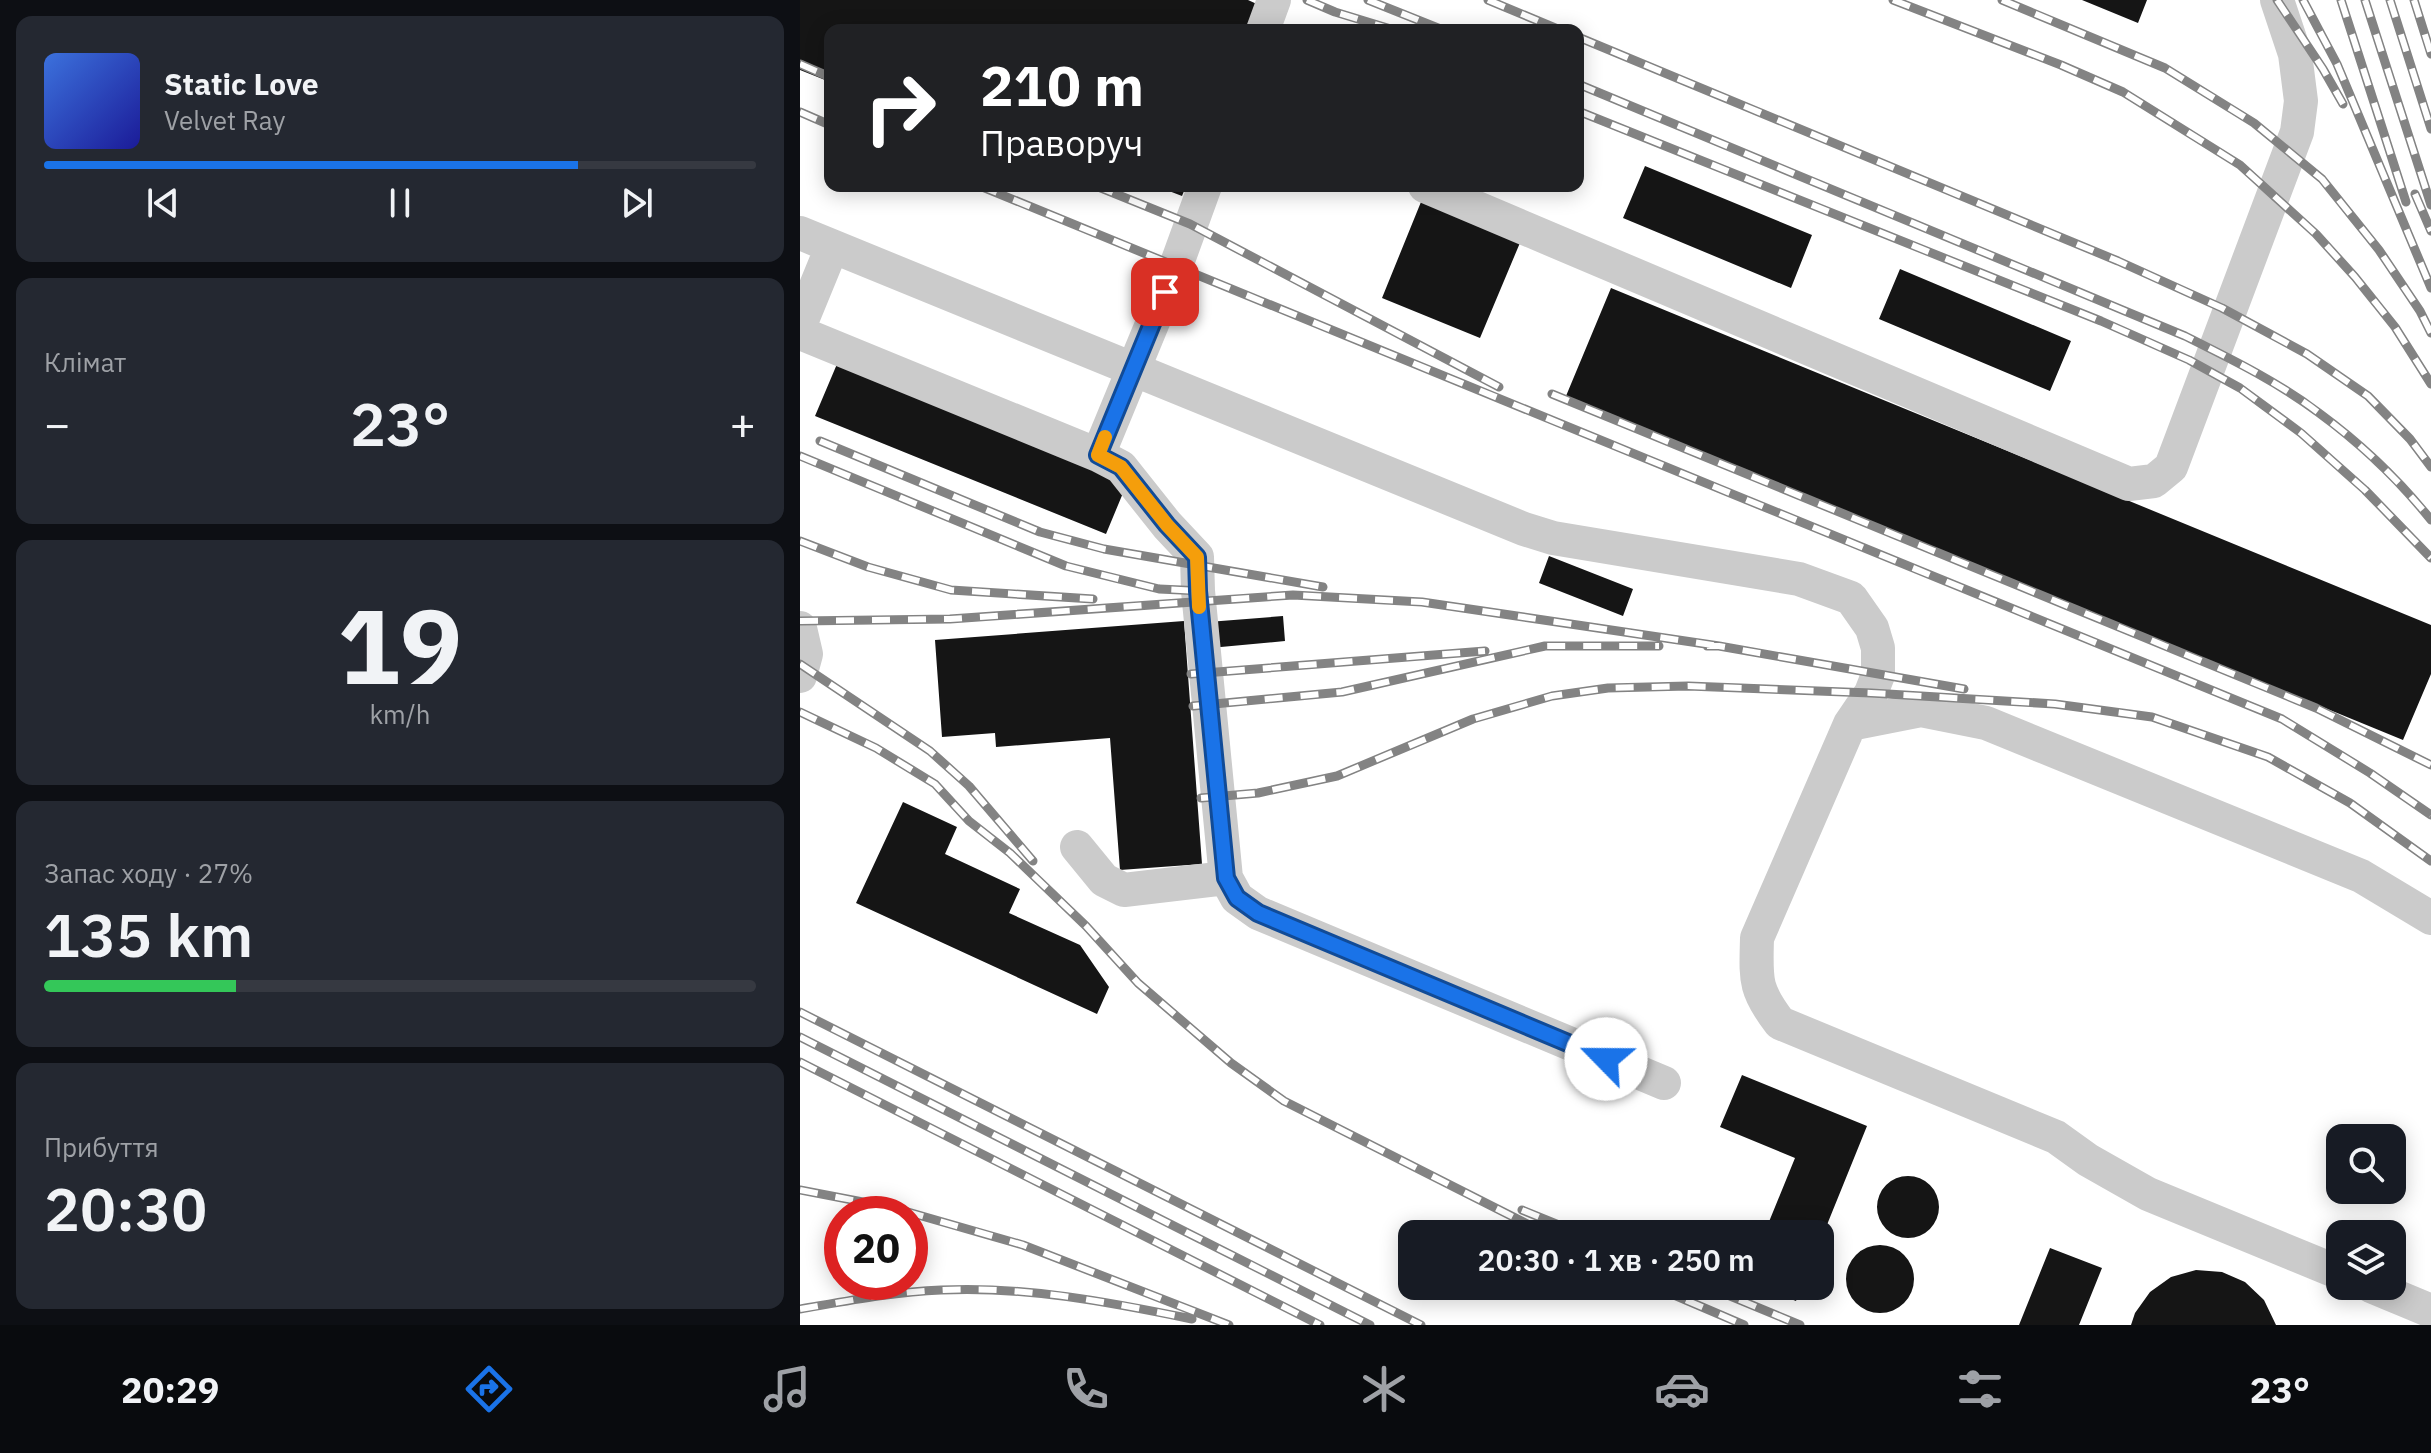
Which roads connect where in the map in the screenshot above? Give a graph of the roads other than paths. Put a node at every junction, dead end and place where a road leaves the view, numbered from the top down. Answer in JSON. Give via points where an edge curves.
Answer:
{"nodes":[{"id":1,"x":1274,"y":0,"type":"edge"},
{"id":2,"x":2277,"y":0,"type":"edge"},
{"id":3,"x":1265,"y":24,"type":"edge"},
{"id":4,"x":1203,"y":192,"type":"edge"},
{"id":5,"x":1439,"y":192,"type":"edge"},
{"id":6,"x":800,"y":233,"type":"edge"},
{"id":7,"x":832,"y":247,"type":"junction"},
{"id":8,"x":800,"y":325,"type":"edge"},
{"id":9,"x":800,"y":333,"type":"edge"},
{"id":10,"x":1133,"y":370,"type":"junction"},
{"id":11,"x":1098,"y":455,"type":"junction"},
{"id":12,"x":800,"y":628,"type":"edge"},
{"id":13,"x":800,"y":676,"type":"edge"},
{"id":14,"x":1850,"y":724,"type":"junction"},
{"id":15,"x":1077,"y":847,"type":"dead end"},
{"id":16,"x":1226,"y":878,"type":"junction"},
{"id":17,"x":2431,"y":918,"type":"edge"},
{"id":18,"x":1664,"y":1083,"type":"dead end"},
{"id":19,"x":2326,"y":1267,"type":"edge"},
{"id":20,"x":2405,"y":1300,"type":"edge"},
{"id":21,"x":2431,"y":1311,"type":"edge"}],
"edges":[{"from":1,"to":3,"type":"lane"},
{"from":2,"to":5,"type":"lane","via":[[2295,54],[2301,101],[2297,132],[2171,467],[2154,481],[2129,484]]},
{"from":4,"to":10,"type":"lane"},
{"from":6,"to":7,"type":"lane"},
{"from":7,"to":8,"type":"lane"},
{"from":7,"to":10,"type":"lane"},
{"from":9,"to":11,"type":"lane"},
{"from":10,"to":11,"type":"lane"},
{"from":10,"to":14,"type":"lane","via":[[1524,529],[1799,579],[1851,598],[1872,628],[1878,675]]},
{"from":11,"to":16,"type":"lane","via":[[1121,467],[1197,557]]},
{"from":12,"to":13,"type":"lane","via":[[806,654]]},
{"from":14,"to":17,"type":"lane","via":[[1921,710],[1986,723],[2361,876]]},
{"from":14,"to":19,"type":"lane","via":[[1757,938],[1762,999],[1780,1023],[2056,1137],[2148,1194]]},
{"from":15,"to":16,"type":"lane","via":[[1104,880],[1124,890]]},
{"from":16,"to":18,"type":"lane","via":[[1237,898],[1258,913]]},
{"from":20,"to":21,"type":"lane"}]}
